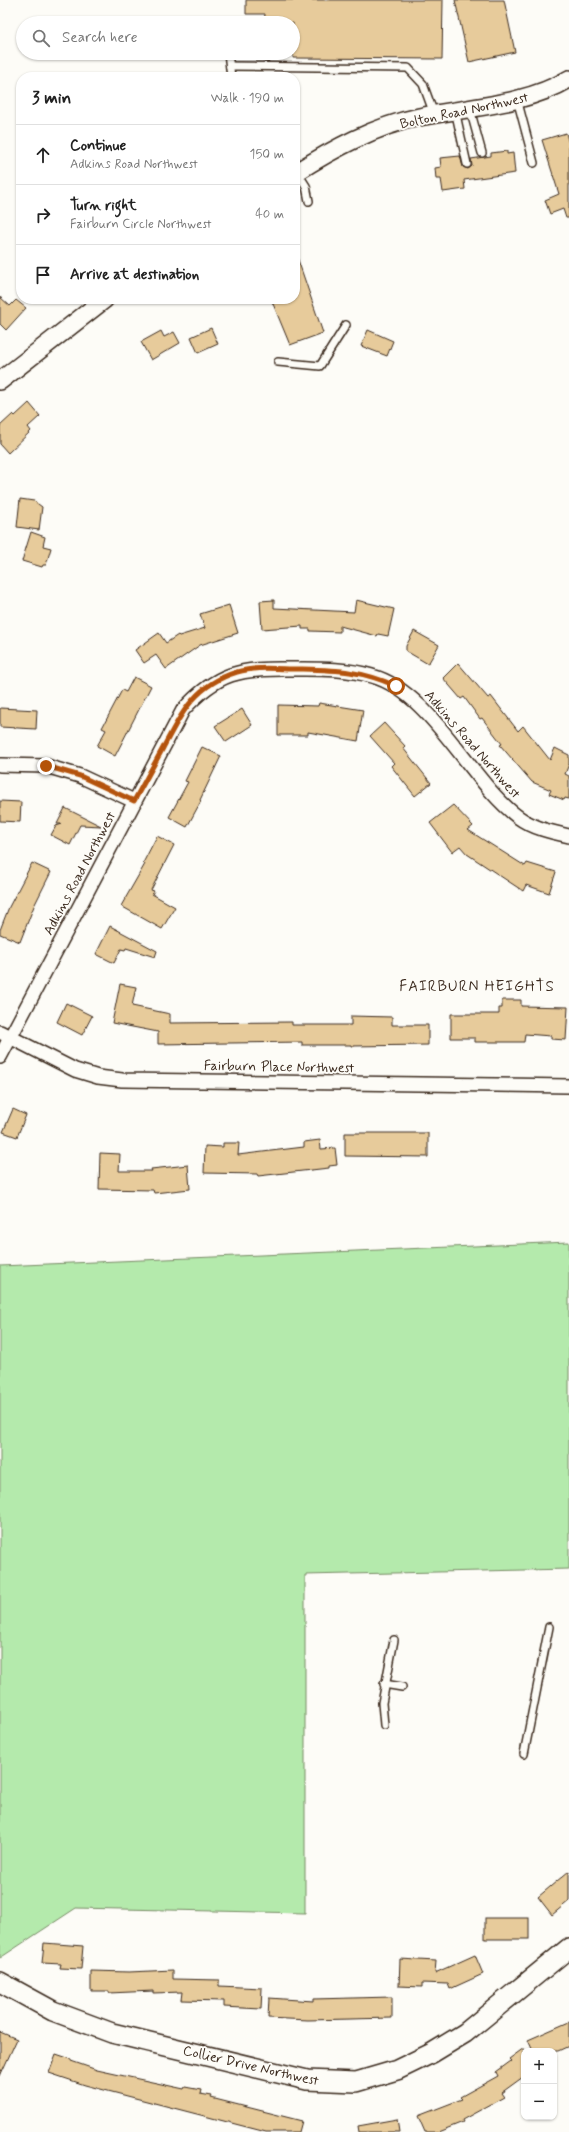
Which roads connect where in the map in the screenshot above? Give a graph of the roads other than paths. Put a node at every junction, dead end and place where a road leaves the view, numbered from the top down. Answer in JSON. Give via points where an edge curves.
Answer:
{"nodes":[{"id":1,"x":229,"y":60,"type":"edge"},
{"id":2,"x":230,"y":66,"type":"junction"},
{"id":3,"x":231,"y":72,"type":"edge"},
{"id":4,"x":569,"y":79,"type":"edge"},
{"id":5,"x":517,"y":99,"type":"junction"},
{"id":6,"x":462,"y":109,"type":"junction"},
{"id":7,"x":434,"y":114,"type":"junction"},
{"id":8,"x":482,"y":153,"type":"dead end"},
{"id":9,"x":534,"y":163,"type":"dead end"},
{"id":10,"x":467,"y":164,"type":"dead end"},
{"id":11,"x":300,"y":170,"type":"edge"},
{"id":12,"x":300,"y":178,"type":"edge"},
{"id":13,"x":309,"y":200,"type":"dead end"},
{"id":14,"x":98,"y":304,"type":"edge"},
{"id":15,"x":346,"y":325,"type":"dead end"},
{"id":16,"x":278,"y":362,"type":"dead end"},
{"id":17,"x":1,"y":378,"type":"edge"},
{"id":18,"x":0,"y":765,"type":"edge"},
{"id":19,"x":134,"y":801,"type":"junction"},
{"id":20,"x":569,"y":836,"type":"edge"},
{"id":21,"x":5,"y":1034,"type":"edge"},
{"id":22,"x":0,"y":1057,"type":"edge"},
{"id":23,"x":569,"y":1086,"type":"edge"},
{"id":24,"x":549,"y":1627,"type":"dead end"},
{"id":25,"x":394,"y":1640,"type":"dead end"},
{"id":26,"x":384,"y":1684,"type":"junction"},
{"id":27,"x":402,"y":1687,"type":"dead end"},
{"id":28,"x":524,"y":1710,"type":"dead end"},
{"id":29,"x":533,"y":1712,"type":"junction"},
{"id":30,"x":384,"y":1725,"type":"dead end"},
{"id":31,"x":524,"y":1754,"type":"dead end"},
{"id":32,"x":569,"y":1948,"type":"edge"},
{"id":33,"x":0,"y":1982,"type":"edge"}],
"edges":[{"from":1,"to":2,"type":"lane"},
{"from":2,"to":3,"type":"lane"},
{"from":2,"to":7,"type":"lane","via":[[408,68],[423,84]]},
{"from":4,"to":5,"type":"street","name":"Bolton Road Northwest","via":[[531,96]]},
{"from":5,"to":6,"type":"street","name":"Bolton Road Northwest"},
{"from":5,"to":9,"type":"lane"},
{"from":6,"to":7,"type":"street","name":"Bolton Road Northwest"},
{"from":6,"to":8,"type":"lane"},
{"from":6,"to":10,"type":"lane"},
{"from":7,"to":11,"type":"street","name":"Bolton Road Northwest","via":[[382,128],[347,143]]},
{"from":12,"to":13,"type":"lane","via":[[306,186]]},
{"from":14,"to":17,"type":"street"},
{"from":15,"to":16,"type":"lane","via":[[320,366]]},
{"from":18,"to":19,"type":"street","via":[[46,766],[74,774]]},
{"from":19,"to":20,"type":"street","name":"Adkins Road Northwest","via":[[183,710],[198,694],[219,679],[238,672],[262,668],[340,670],[373,676],[396,686],[416,701],[500,802],[519,818],[541,829]]},
{"from":19,"to":21,"type":"street","name":"Adkins Road Northwest"},
{"from":21,"to":22,"type":"street","name":"Adkins Road Northwest"},
{"from":21,"to":23,"type":"street","name":"Fairburn Place Northwest","via":[[75,1070],[98,1077],[122,1080]]},
{"from":24,"to":29,"type":"lane"},
{"from":25,"to":26,"type":"lane"},
{"from":26,"to":27,"type":"lane"},
{"from":26,"to":30,"type":"lane"},
{"from":28,"to":29,"type":"lane"},
{"from":29,"to":31,"type":"lane"},
{"from":32,"to":33,"type":"main road","name":"Collier Drive Northwest","via":[[465,2033],[397,2070],[356,2082],[307,2080],[112,2033],[53,2011]]}]}
